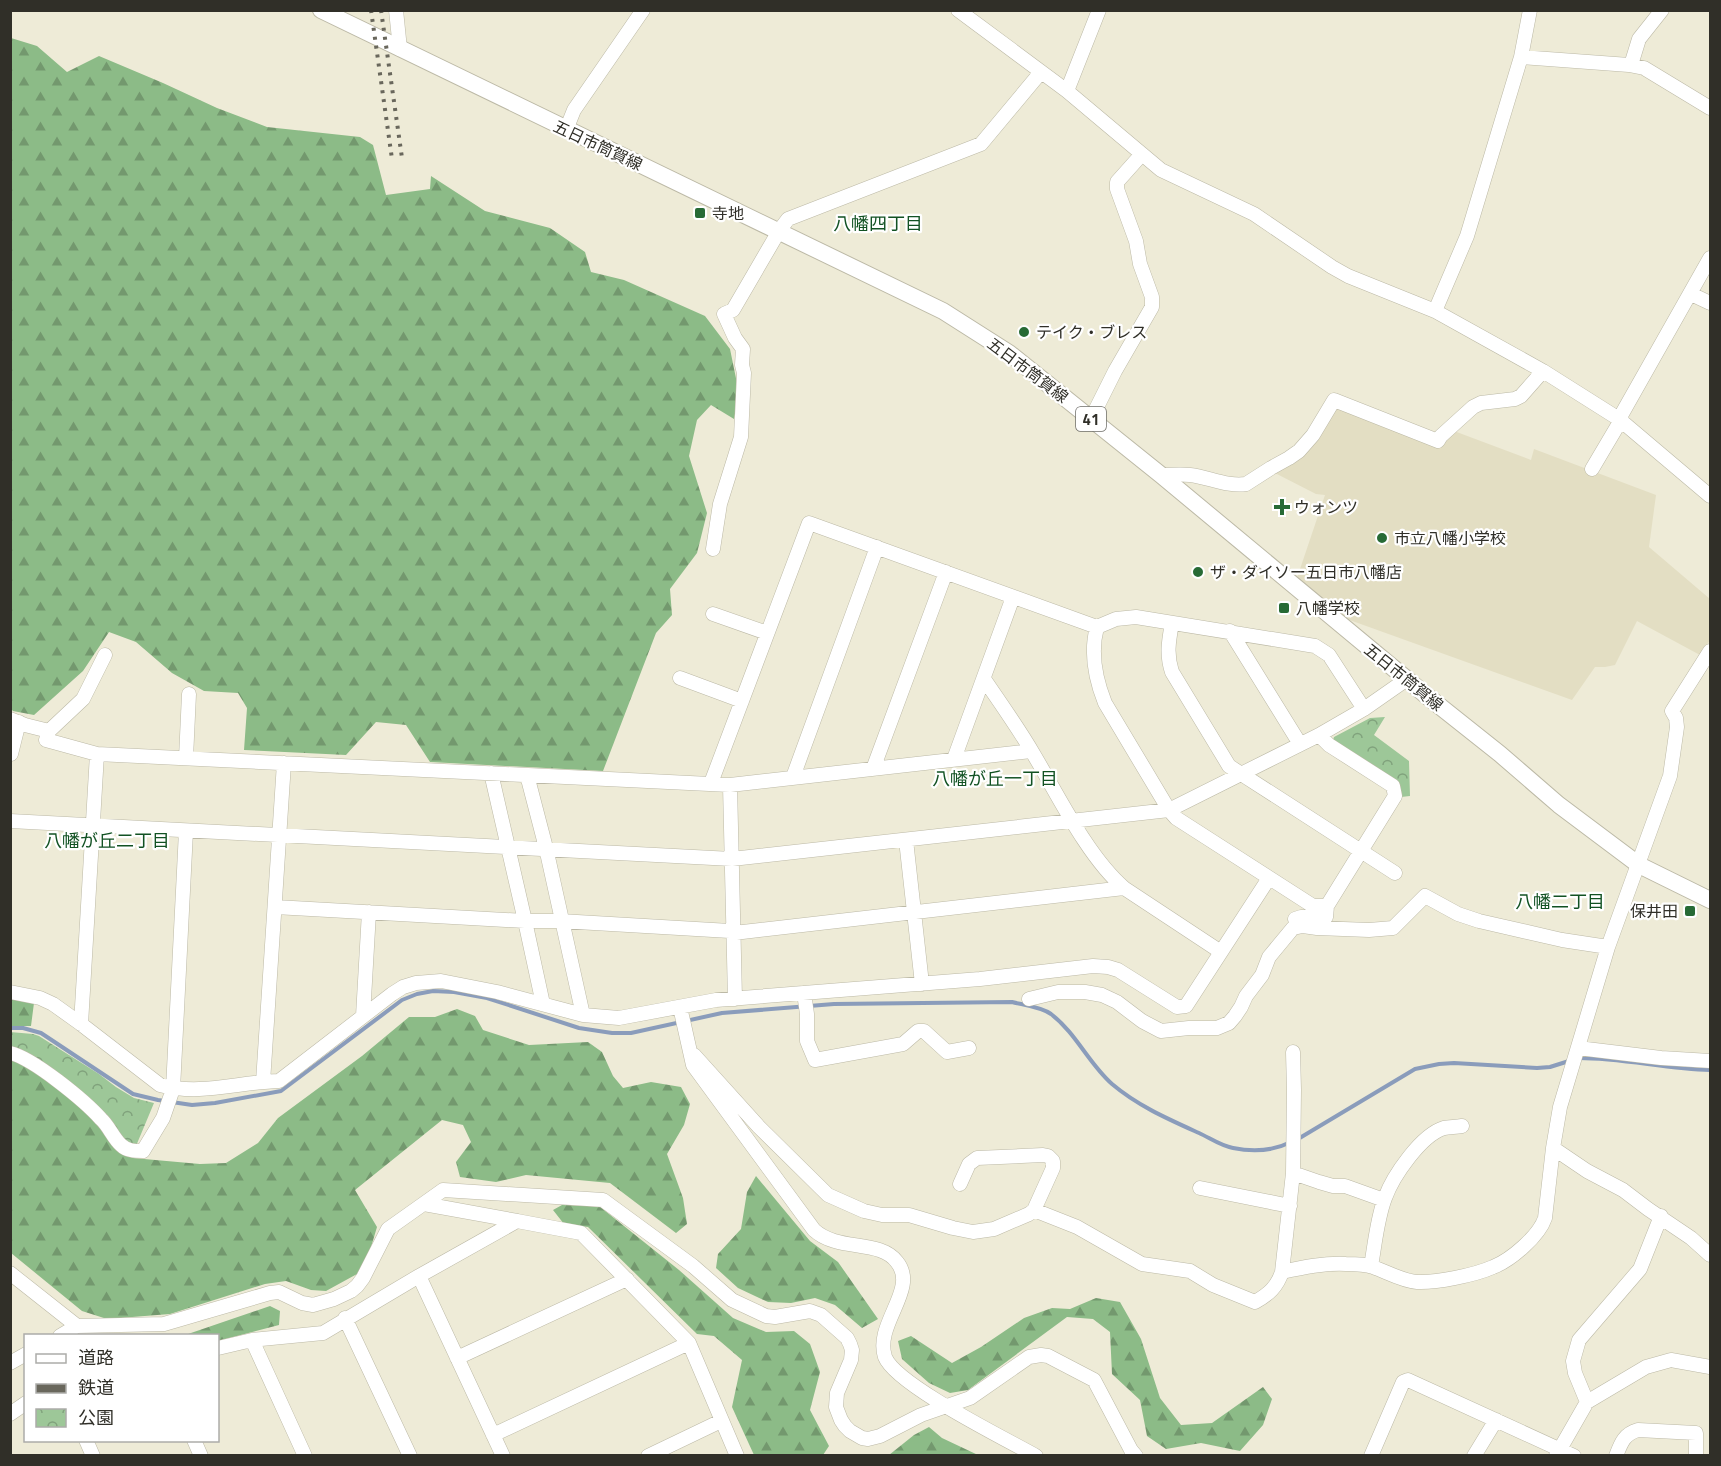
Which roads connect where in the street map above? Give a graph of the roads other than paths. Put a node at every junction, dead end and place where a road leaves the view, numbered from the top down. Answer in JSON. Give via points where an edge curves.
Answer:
{"nodes":[{"id":1,"x":321,"y":10,"type":"edge"},
{"id":2,"x":396,"y":10,"type":"edge"},
{"id":3,"x":643,"y":10,"type":"edge"},
{"id":4,"x":958,"y":10,"type":"edge"},
{"id":5,"x":1099,"y":10,"type":"edge"},
{"id":6,"x":1530,"y":10,"type":"edge"},
{"id":7,"x":1662,"y":10,"type":"edge"},
{"id":8,"x":400,"y":49,"type":"junction"},
{"id":9,"x":1521,"y":57,"type":"junction"},
{"id":10,"x":1630,"y":65,"type":"junction"},
{"id":11,"x":1041,"y":72,"type":"junction"},
{"id":12,"x":1067,"y":91,"type":"junction"},
{"id":13,"x":1710,"y":108,"type":"edge"},
{"id":14,"x":566,"y":130,"type":"junction"},
{"id":15,"x":1142,"y":154,"type":"junction"},
{"id":16,"x":779,"y":231,"type":"junction"},
{"id":17,"x":1710,"y":258,"type":"edge"},
{"id":18,"x":1691,"y":294,"type":"junction"},
{"id":19,"x":1710,"y":303,"type":"edge"},
{"id":20,"x":1435,"y":311,"type":"junction"},
{"id":21,"x":1543,"y":371,"type":"junction"},
{"id":22,"x":1091,"y":419,"type":"junction"},
{"id":23,"x":1620,"y":420,"type":"junction"},
{"id":24,"x":1592,"y":469,"type":"dead end"},
{"id":25,"x":1161,"y":475,"type":"junction"},
{"id":26,"x":1710,"y":496,"type":"edge"},
{"id":27,"x":877,"y":547,"type":"junction"},
{"id":28,"x":713,"y":549,"type":"dead end"},
{"id":29,"x":946,"y":572,"type":"junction"},
{"id":30,"x":1013,"y":597,"type":"junction"},
{"id":31,"x":713,"y":614,"type":"dead end"},
{"id":32,"x":1172,"y":623,"type":"junction"},
{"id":33,"x":1097,"y":627,"type":"junction"},
{"id":34,"x":1230,"y":632,"type":"junction"},
{"id":35,"x":767,"y":633,"type":"junction"},
{"id":36,"x":1710,"y":651,"type":"edge"},
{"id":37,"x":105,"y":655,"type":"dead end"},
{"id":38,"x":680,"y":678,"type":"dead end"},
{"id":39,"x":984,"y":679,"type":"junction"},
{"id":40,"x":1407,"y":679,"type":"junction"},
{"id":41,"x":189,"y":694,"type":"dead end"},
{"id":42,"x":742,"y":701,"type":"junction"},
{"id":43,"x":1364,"y":709,"type":"junction"},
{"id":44,"x":15,"y":720,"type":"edge"},
{"id":45,"x":49,"y":731,"type":"junction"},
{"id":46,"x":1319,"y":735,"type":"junction"},
{"id":47,"x":1300,"y":744,"type":"junction"},
{"id":48,"x":1032,"y":751,"type":"junction"},
{"id":49,"x":11,"y":754,"type":"edge"},
{"id":50,"x":97,"y":754,"type":"junction"},
{"id":51,"x":186,"y":758,"type":"junction"},
{"id":52,"x":954,"y":759,"type":"junction"},
{"id":53,"x":284,"y":763,"type":"junction"},
{"id":54,"x":873,"y":769,"type":"junction"},
{"id":55,"x":491,"y":773,"type":"junction"},
{"id":56,"x":1241,"y":774,"type":"junction"},
{"id":57,"x":527,"y":775,"type":"junction"},
{"id":58,"x":793,"y":777,"type":"junction"},
{"id":59,"x":711,"y":783,"type":"junction"},
{"id":60,"x":730,"y":784,"type":"junction"},
{"id":61,"x":1169,"y":810,"type":"junction"},
{"id":62,"x":1072,"y":820,"type":"junction"},
{"id":63,"x":10,"y":821,"type":"edge"},
{"id":64,"x":93,"y":825,"type":"junction"},
{"id":65,"x":186,"y":831,"type":"junction"},
{"id":66,"x":278,"y":835,"type":"junction"},
{"id":67,"x":906,"y":840,"type":"junction"},
{"id":68,"x":508,"y":846,"type":"junction"},
{"id":69,"x":546,"y":848,"type":"junction"},
{"id":70,"x":1360,"y":850,"type":"junction"},
{"id":71,"x":732,"y":859,"type":"junction"},
{"id":72,"x":1639,"y":865,"type":"junction"},
{"id":73,"x":1395,"y":873,"type":"dead end"},
{"id":74,"x":1269,"y":878,"type":"junction"},
{"id":75,"x":1124,"y":888,"type":"junction"},
{"id":76,"x":1710,"y":900,"type":"edge"},
{"id":77,"x":1327,"y":906,"type":"junction"},
{"id":78,"x":275,"y":907,"type":"junction"},
{"id":79,"x":369,"y":912,"type":"junction"},
{"id":80,"x":915,"y":912,"type":"junction"},
{"id":81,"x":525,"y":921,"type":"junction"},
{"id":82,"x":561,"y":921,"type":"junction"},
{"id":83,"x":734,"y":933,"type":"junction"},
{"id":84,"x":1288,"y":933,"type":"junction"},
{"id":85,"x":1608,"y":947,"type":"junction"},
{"id":86,"x":1221,"y":952,"type":"junction"},
{"id":87,"x":922,"y":984,"type":"junction"},
{"id":88,"x":10,"y":992,"type":"edge"},
{"id":89,"x":805,"y":995,"type":"junction"},
{"id":90,"x":735,"y":999,"type":"junction"},
{"id":91,"x":1029,"y":999,"type":"dead end"},
{"id":92,"x":543,"y":1004,"type":"junction"},
{"id":93,"x":681,"y":1010,"type":"junction"},
{"id":94,"x":583,"y":1015,"type":"junction"},
{"id":95,"x":363,"y":1016,"type":"junction"},
{"id":96,"x":81,"y":1024,"type":"junction"},
{"id":97,"x":969,"y":1048,"type":"dead end"},
{"id":98,"x":690,"y":1051,"type":"junction"},
{"id":99,"x":1293,"y":1052,"type":"dead end"},
{"id":100,"x":10,"y":1053,"type":"edge"},
{"id":101,"x":1576,"y":1055,"type":"junction"},
{"id":102,"x":1710,"y":1061,"type":"edge"},
{"id":103,"x":264,"y":1082,"type":"junction"},
{"id":104,"x":173,"y":1089,"type":"junction"},
{"id":105,"x":1462,"y":1126,"type":"dead end"},
{"id":106,"x":1553,"y":1148,"type":"junction"},
{"id":107,"x":1293,"y":1173,"type":"junction"},
{"id":108,"x":960,"y":1184,"type":"dead end"},
{"id":109,"x":1200,"y":1188,"type":"dead end"},
{"id":110,"x":1384,"y":1200,"type":"junction"},
{"id":111,"x":424,"y":1204,"type":"junction"},
{"id":112,"x":1290,"y":1206,"type":"junction"},
{"id":113,"x":1034,"y":1210,"type":"junction"},
{"id":114,"x":1661,"y":1216,"type":"junction"},
{"id":115,"x":517,"y":1221,"type":"junction"},
{"id":116,"x":1710,"y":1255,"type":"edge"},
{"id":117,"x":1371,"y":1266,"type":"junction"},
{"id":118,"x":1282,"y":1272,"type":"junction"},
{"id":119,"x":10,"y":1273,"type":"edge"},
{"id":120,"x":418,"y":1276,"type":"junction"},
{"id":121,"x":627,"y":1279,"type":"junction"},
{"id":122,"x":345,"y":1318,"type":"junction"},
{"id":123,"x":77,"y":1326,"type":"junction"},
{"id":124,"x":62,"y":1334,"type":"edge"},
{"id":125,"x":252,"y":1340,"type":"junction"},
{"id":126,"x":688,"y":1343,"type":"junction"},
{"id":127,"x":219,"y":1348,"type":"edge"},
{"id":128,"x":24,"y":1355,"type":"edge"},
{"id":129,"x":457,"y":1358,"type":"junction"},
{"id":130,"x":10,"y":1363,"type":"edge"},
{"id":131,"x":1710,"y":1367,"type":"edge"},
{"id":132,"x":1587,"y":1402,"type":"junction"},
{"id":133,"x":24,"y":1404,"type":"edge"},
{"id":134,"x":946,"y":1406,"type":"junction"},
{"id":135,"x":10,"y":1414,"type":"edge"},
{"id":136,"x":1496,"y":1420,"type":"junction"},
{"id":137,"x":721,"y":1421,"type":"junction"},
{"id":138,"x":493,"y":1435,"type":"junction"},
{"id":139,"x":1558,"y":1452,"type":"edge"},
{"id":140,"x":305,"y":1455,"type":"edge"},
{"id":141,"x":410,"y":1455,"type":"edge"},
{"id":142,"x":503,"y":1455,"type":"edge"},
{"id":143,"x":648,"y":1455,"type":"edge"},
{"id":144,"x":737,"y":1455,"type":"edge"},
{"id":145,"x":1036,"y":1455,"type":"edge"},
{"id":146,"x":1136,"y":1455,"type":"edge"},
{"id":147,"x":1371,"y":1455,"type":"edge"},
{"id":148,"x":1474,"y":1455,"type":"edge"},
{"id":149,"x":1574,"y":1455,"type":"edge"},
{"id":150,"x":1616,"y":1455,"type":"edge"},
{"id":151,"x":1696,"y":1455,"type":"edge"}],
"edges":[{"from":1,"to":8,"type":"main road","name":"五日市筒賀線","number":"41"},
{"from":2,"to":8,"type":"street"},
{"from":3,"to":14,"type":"street","via":[[574,110]]},
{"from":4,"to":11,"type":"street"},
{"from":5,"to":12,"type":"street"},
{"from":6,"to":9,"type":"street"},
{"from":7,"to":10,"type":"street","via":[[1639,39]]},
{"from":8,"to":14,"type":"main road","name":"五日市筒賀線","number":"41"},
{"from":9,"to":10,"type":"street"},
{"from":9,"to":20,"type":"street","via":[[1467,236]]},
{"from":10,"to":13,"type":"street","via":[[1644,68]]},
{"from":11,"to":12,"type":"street"},
{"from":11,"to":16,"type":"street","via":[[981,144],[788,219]]},
{"from":12,"to":15,"type":"street"},
{"from":14,"to":16,"type":"main road","name":"五日市筒賀線","number":"41"},
{"from":15,"to":20,"type":"street","via":[[1170,175],[1254,214],[1348,276]]},
{"from":15,"to":22,"type":"street","via":[[1117,182],[1117,189],[1136,241],[1152,307]]},
{"from":16,"to":22,"type":"main road","name":"五日市筒賀線","number":"41","via":[[944,311],[1009,353]]},
{"from":16,"to":28,"type":"street","via":[[733,310],[724,314],[743,349],[744,374],[741,437],[720,504]]},
{"from":17,"to":18,"type":"street"},
{"from":18,"to":19,"type":"street"},
{"from":18,"to":23,"type":"street"},
{"from":20,"to":21,"type":"street"},
{"from":21,"to":23,"type":"street"},
{"from":21,"to":25,"type":"street","via":[[1521,396],[1473,407],[1438,441],[1334,400],[1299,451],[1246,484],[1190,475]]},
{"from":22,"to":25,"type":"main road","name":"五日市筒賀線","number":"41"},
{"from":23,"to":24,"type":"street"},
{"from":23,"to":26,"type":"street"},
{"from":25,"to":40,"type":"main road","name":"五日市筒賀線","number":"41"},
{"from":27,"to":29,"type":"street"},
{"from":27,"to":35,"type":"street","via":[[809,523]]},
{"from":27,"to":58,"type":"street"},
{"from":29,"to":30,"type":"street"},
{"from":29,"to":54,"type":"street"},
{"from":30,"to":33,"type":"street"},
{"from":30,"to":39,"type":"street"},
{"from":31,"to":35,"type":"street"},
{"from":32,"to":33,"type":"street","via":[[1126,617]]},
{"from":32,"to":34,"type":"street"},
{"from":32,"to":56,"type":"street","via":[[1168,644],[1172,672],[1229,766]]},
{"from":33,"to":61,"type":"street","via":[[1094,641],[1099,688]]},
{"from":34,"to":43,"type":"street","via":[[1303,643],[1322,650]]},
{"from":34,"to":47,"type":"street"},
{"from":35,"to":42,"type":"street"},
{"from":36,"to":72,"type":"street","via":[[1672,711],[1677,727],[1670,776]]},
{"from":37,"to":45,"type":"street","via":[[82,699]]},
{"from":38,"to":42,"type":"street"},
{"from":39,"to":48,"type":"street"},
{"from":39,"to":52,"type":"street"},
{"from":40,"to":43,"type":"street"},
{"from":40,"to":72,"type":"main road","name":"五日市筒賀線","number":"41","via":[[1559,805]]},
{"from":41,"to":51,"type":"street"},
{"from":42,"to":59,"type":"street"},
{"from":43,"to":46,"type":"street"},
{"from":44,"to":45,"type":"street"},
{"from":44,"to":49,"type":"street"},
{"from":45,"to":50,"type":"street","via":[[46,740]]},
{"from":46,"to":47,"type":"street"},
{"from":46,"to":70,"type":"street","via":[[1393,786],[1395,796]]},
{"from":47,"to":56,"type":"street"},
{"from":48,"to":52,"type":"street"},
{"from":48,"to":62,"type":"street"},
{"from":50,"to":51,"type":"street"},
{"from":50,"to":64,"type":"street"},
{"from":51,"to":53,"type":"street"},
{"from":52,"to":54,"type":"street"},
{"from":53,"to":55,"type":"street"},
{"from":53,"to":66,"type":"street"},
{"from":54,"to":58,"type":"street"},
{"from":55,"to":57,"type":"street"},
{"from":55,"to":68,"type":"street"},
{"from":56,"to":61,"type":"street"},
{"from":56,"to":70,"type":"street"},
{"from":57,"to":59,"type":"street"},
{"from":57,"to":69,"type":"street"},
{"from":58,"to":60,"type":"street"},
{"from":59,"to":60,"type":"street"},
{"from":60,"to":71,"type":"street"},
{"from":61,"to":62,"type":"street"},
{"from":61,"to":74,"type":"street"},
{"from":62,"to":67,"type":"street"},
{"from":62,"to":75,"type":"street","via":[[1112,878]]},
{"from":63,"to":64,"type":"street"},
{"from":64,"to":65,"type":"street"},
{"from":64,"to":96,"type":"street"},
{"from":65,"to":66,"type":"street"},
{"from":65,"to":104,"type":"street"},
{"from":66,"to":68,"type":"street"},
{"from":66,"to":78,"type":"street"},
{"from":67,"to":71,"type":"street"},
{"from":67,"to":80,"type":"street"},
{"from":68,"to":69,"type":"street"},
{"from":68,"to":81,"type":"street"},
{"from":69,"to":71,"type":"street"},
{"from":69,"to":82,"type":"street"},
{"from":70,"to":73,"type":"street"},
{"from":70,"to":77,"type":"street"},
{"from":71,"to":83,"type":"street"},
{"from":72,"to":76,"type":"main road","name":"五日市筒賀線","number":"41"},
{"from":72,"to":85,"type":"street"},
{"from":74,"to":77,"type":"street","via":[[1313,906]]},
{"from":74,"to":86,"type":"street"},
{"from":75,"to":80,"type":"street"},
{"from":75,"to":86,"type":"street"},
{"from":77,"to":84,"type":"street","via":[[1326,917],[1298,917],[1289,923]]},
{"from":78,"to":79,"type":"street"},
{"from":78,"to":103,"type":"street"},
{"from":79,"to":81,"type":"street"},
{"from":79,"to":95,"type":"street"},
{"from":80,"to":83,"type":"street"},
{"from":80,"to":87,"type":"street"},
{"from":81,"to":82,"type":"street"},
{"from":81,"to":92,"type":"street"},
{"from":82,"to":83,"type":"street"},
{"from":82,"to":94,"type":"street"},
{"from":83,"to":90,"type":"street"},
{"from":84,"to":85,"type":"street","via":[[1297,926],[1393,928],[1425,896],[1479,921]]},
{"from":84,"to":91,"type":"street","via":[[1269,957],[1241,1008],[1229,1023],[1218,1028],[1161,1031],[1117,1002],[1084,992],[1058,992]]},
{"from":85,"to":101,"type":"street"},
{"from":86,"to":87,"type":"street","via":[[1186,1006],[1177,1007],[1118,969],[1108,967],[1080,966]]},
{"from":87,"to":89,"type":"street"},
{"from":88,"to":96,"type":"street","via":[[40,998]]},
{"from":89,"to":90,"type":"street"},
{"from":89,"to":97,"type":"street","via":[[807,1041],[815,1060],[903,1044],[918,1031],[924,1031],[946,1052]]},
{"from":90,"to":93,"type":"street"},
{"from":92,"to":94,"type":"street"},
{"from":92,"to":95,"type":"street","via":[[457,983],[429,981],[403,987]]},
{"from":93,"to":94,"type":"street","via":[[619,1018]]},
{"from":93,"to":98,"type":"street"},
{"from":95,"to":103,"type":"street","via":[[279,1081]]},
{"from":96,"to":104,"type":"street","via":[[160,1085]]},
{"from":98,"to":113,"type":"street","via":[[828,1195],[864,1211],[909,1215],[973,1232],[994,1230]]},
{"from":98,"to":134,"type":"street","via":[[693,1065],[814,1230],[832,1241],[884,1252],[899,1264],[904,1283],[884,1332],[886,1358],[896,1372]]},
{"from":99,"to":107,"type":"street"},
{"from":100,"to":104,"type":"street","via":[[32,1063],[78,1098],[103,1120],[121,1146],[131,1151],[143,1151],[163,1118]]},
{"from":101,"to":102,"type":"street"},
{"from":101,"to":106,"type":"street","via":[[1560,1107]]},
{"from":103,"to":104,"type":"street","via":[[202,1091]]},
{"from":105,"to":110,"type":"street","via":[[1443,1129],[1423,1143],[1407,1160]]},
{"from":106,"to":114,"type":"street"},
{"from":106,"to":117,"type":"street","via":[[1543,1225],[1503,1262],[1479,1272],[1416,1282]]},
{"from":107,"to":110,"type":"street"},
{"from":107,"to":112,"type":"street"},
{"from":108,"to":113,"type":"street","via":[[969,1164],[977,1158],[1048,1156],[1053,1168]]},
{"from":109,"to":112,"type":"street"},
{"from":110,"to":117,"type":"street"},
{"from":111,"to":115,"type":"street"},
{"from":111,"to":123,"type":"street","via":[[388,1229],[357,1286],[334,1299],[313,1305],[270,1293],[164,1324]]},
{"from":111,"to":134,"type":"street","via":[[443,1190],[603,1200],[732,1300],[766,1316],[810,1311],[821,1314],[847,1338],[852,1350],[836,1407],[841,1420],[855,1435],[875,1438]]},
{"from":112,"to":118,"type":"street"},
{"from":113,"to":118,"type":"street","via":[[1077,1227],[1142,1264],[1190,1271],[1255,1302],[1270,1293]]},
{"from":114,"to":116,"type":"street"},
{"from":114,"to":132,"type":"street","via":[[1640,1269],[1579,1340],[1573,1361]]},
{"from":115,"to":120,"type":"street"},
{"from":115,"to":121,"type":"street","via":[[581,1233]]},
{"from":117,"to":118,"type":"street","via":[[1327,1264]]},
{"from":119,"to":123,"type":"street"},
{"from":120,"to":122,"type":"street"},
{"from":120,"to":129,"type":"street"},
{"from":121,"to":126,"type":"street"},
{"from":121,"to":129,"type":"street"},
{"from":122,"to":125,"type":"street","via":[[323,1333]]},
{"from":122,"to":141,"type":"street"},
{"from":123,"to":124,"type":"street"},
{"from":125,"to":127,"type":"street"},
{"from":125,"to":140,"type":"street"},
{"from":126,"to":137,"type":"street"},
{"from":126,"to":138,"type":"street"},
{"from":128,"to":130,"type":"street"},
{"from":129,"to":138,"type":"street"},
{"from":131,"to":132,"type":"street","via":[[1671,1360],[1659,1363]]},
{"from":132,"to":139,"type":"street"},
{"from":133,"to":135,"type":"street"},
{"from":134,"to":145,"type":"street"},
{"from":134,"to":146,"type":"street","via":[[970,1398],[1029,1357],[1048,1356],[1094,1380]]},
{"from":136,"to":139,"type":"street"},
{"from":136,"to":147,"type":"street","via":[[1408,1380],[1403,1382]]},
{"from":136,"to":148,"type":"street"},
{"from":137,"to":143,"type":"street"},
{"from":137,"to":144,"type":"street"},
{"from":138,"to":142,"type":"street"},
{"from":139,"to":149,"type":"street"},
{"from":150,"to":151,"type":"street","via":[[1624,1436],[1638,1430],[1696,1433]]}]}
